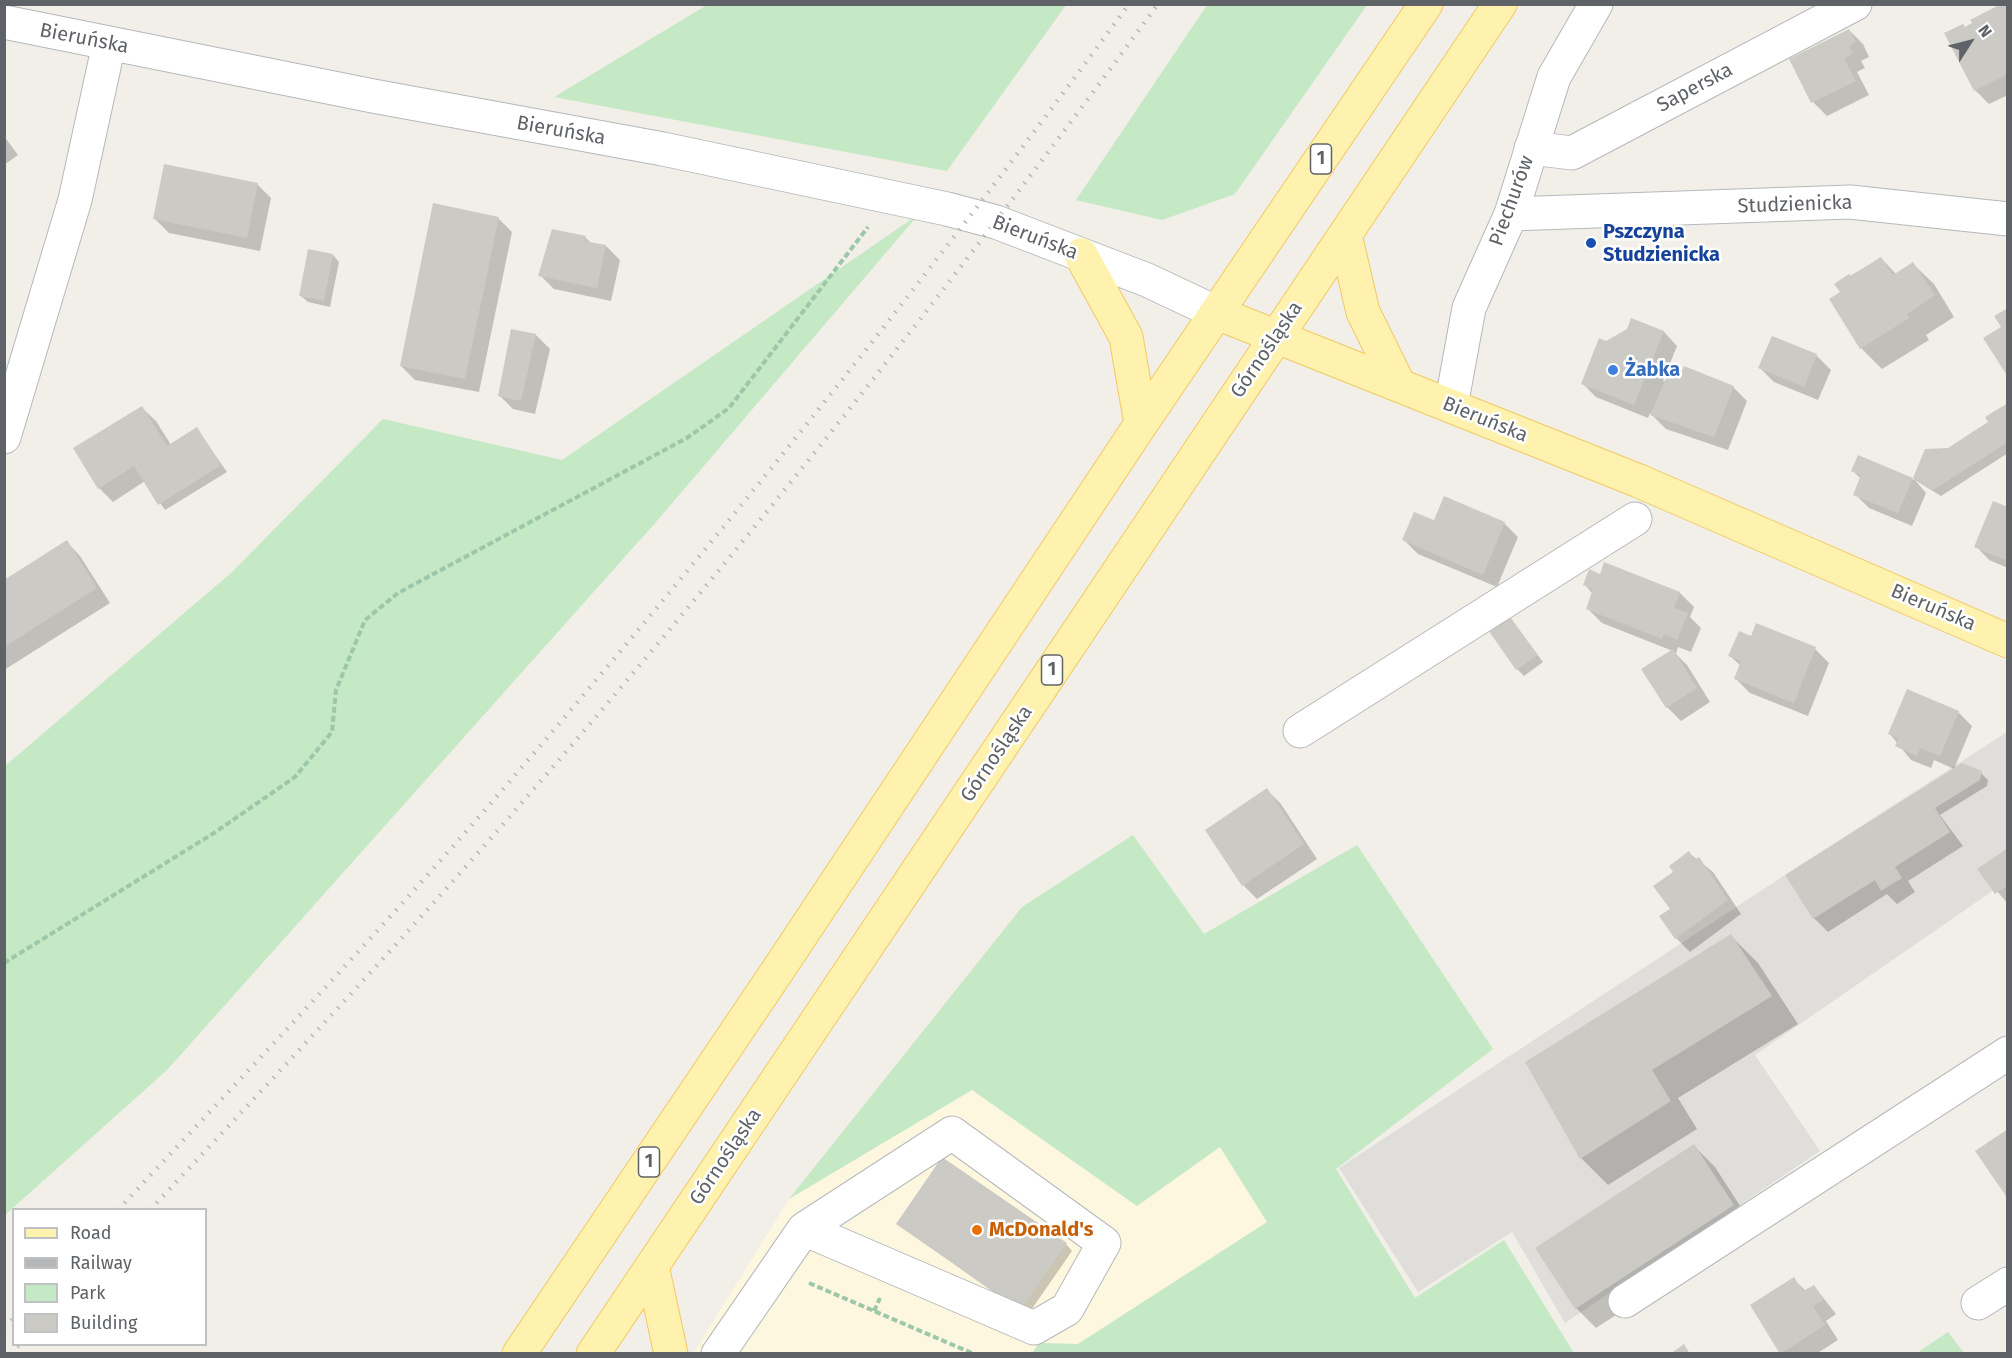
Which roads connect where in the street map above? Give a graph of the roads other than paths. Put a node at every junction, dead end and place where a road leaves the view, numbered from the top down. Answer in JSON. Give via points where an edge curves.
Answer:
{"nodes":[{"id":1,"x":1426,"y":4,"type":"edge"},
{"id":2,"x":1500,"y":4,"type":"edge"},
{"id":3,"x":1596,"y":4,"type":"edge"},
{"id":4,"x":1855,"y":4,"type":"edge"},
{"id":5,"x":4,"y":22,"type":"edge"},
{"id":6,"x":109,"y":44,"type":"junction"},
{"id":7,"x":1531,"y":148,"type":"junction"},
{"id":8,"x":1510,"y":214,"type":"junction"},
{"id":9,"x":2007,"y":219,"type":"edge"},
{"id":10,"x":1345,"y":235,"type":"junction"},
{"id":11,"x":1081,"y":255,"type":"junction"},
{"id":12,"x":1217,"y":313,"type":"junction"},
{"id":13,"x":1276,"y":336,"type":"junction"},
{"id":14,"x":1399,"y":386,"type":"junction"},
{"id":15,"x":1451,"y":406,"type":"junction"},
{"id":16,"x":1141,"y":424,"type":"junction"},
{"id":17,"x":4,"y":437,"type":"edge"},
{"id":18,"x":1635,"y":519,"type":"dead end"},
{"id":19,"x":2007,"y":641,"type":"edge"},
{"id":20,"x":1300,"y":731,"type":"dead end"},
{"id":21,"x":2007,"y":1053,"type":"edge"},
{"id":22,"x":804,"y":1229,"type":"junction"},
{"id":23,"x":652,"y":1266,"type":"junction"},
{"id":24,"x":2007,"y":1284,"type":"edge"},
{"id":25,"x":1625,"y":1301,"type":"dead end"},
{"id":26,"x":1978,"y":1303,"type":"dead end"},
{"id":27,"x":519,"y":1353,"type":"edge"},
{"id":28,"x":593,"y":1353,"type":"edge"},
{"id":29,"x":670,"y":1353,"type":"edge"},
{"id":30,"x":718,"y":1353,"type":"edge"}],
"edges":[{"from":1,"to":12,"type":"main road","number":"1"},
{"from":2,"to":10,"type":"main road","name":"Górnośląska","number":"1"},
{"from":3,"to":7,"type":"street","name":"Piechurów","via":[[1554,77]]},
{"from":4,"to":7,"type":"street","name":"Saperska","via":[[1572,153]]},
{"from":5,"to":6,"type":"street","name":"Bieruńska"},
{"from":6,"to":11,"type":"street","name":"Bieruńska","via":[[892,196],[996,222]]},
{"from":6,"to":17,"type":"street","via":[[75,200]]},
{"from":7,"to":8,"type":"street","name":"Piechurów"},
{"from":8,"to":9,"type":"street","name":"Studzienicka","via":[[1850,201]]},
{"from":8,"to":15,"type":"street","name":"Piechurów","via":[[1469,308]]},
{"from":10,"to":13,"type":"main road","name":"Górnośląska","number":"1"},
{"from":10,"to":14,"type":"main road","via":[[1363,312]]},
{"from":11,"to":12,"type":"street","name":"Bieruńska"},
{"from":11,"to":16,"type":"main road","via":[[1126,337]]},
{"from":12,"to":13,"type":"main road","name":"Bieruńska"},
{"from":12,"to":16,"type":"main road","number":"1"},
{"from":13,"to":14,"type":"main road","name":"Bieruńska"},
{"from":13,"to":23,"type":"main road","name":"Górnośląska","number":"1"},
{"from":14,"to":15,"type":"main road","name":"Bieruńska"},
{"from":15,"to":19,"type":"main road","name":"Bieruńska","via":[[1639,481]]},
{"from":16,"to":27,"type":"main road","number":"1"},
{"from":18,"to":20,"type":"street"},
{"from":21,"to":25,"type":"street"},
{"from":22,"to":22,"type":"street","via":[[1034,1328],[1067,1309],[1104,1243],[952,1133]]},
{"from":22,"to":30,"type":"street"},
{"from":23,"to":28,"type":"main road","name":"Górnośląska","number":"1"},
{"from":23,"to":29,"type":"main road"},
{"from":24,"to":26,"type":"street"}]}
